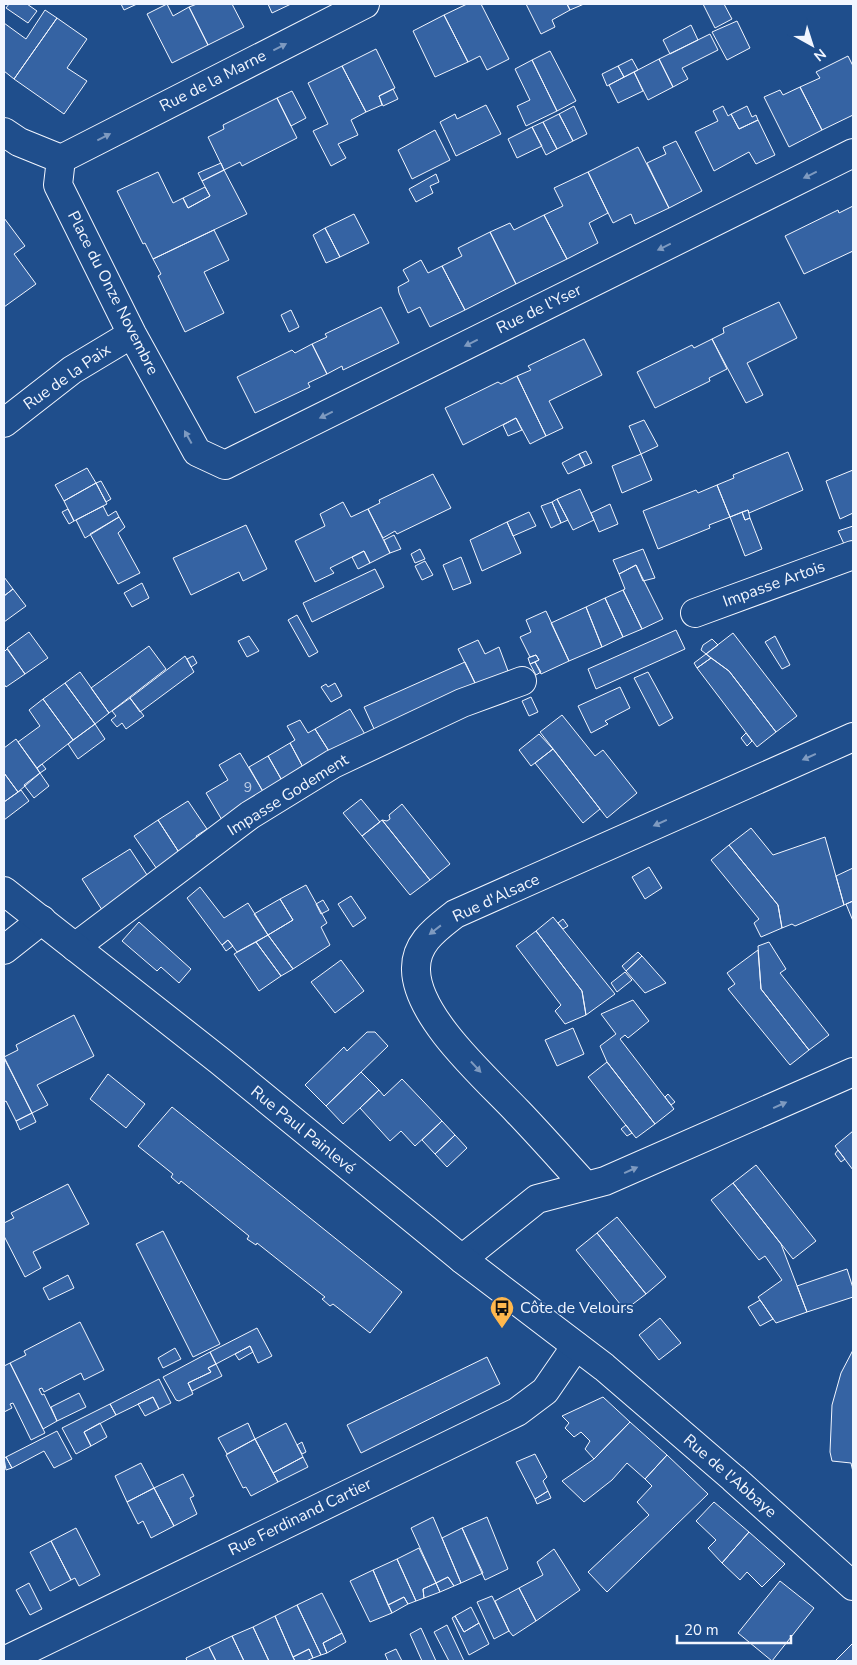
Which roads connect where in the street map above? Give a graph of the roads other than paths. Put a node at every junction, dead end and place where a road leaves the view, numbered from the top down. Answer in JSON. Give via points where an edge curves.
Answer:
{"nodes":[{"id":1,"x":365,"y":4,"type":"edge"},
{"id":2,"x":4,"y":132,"type":"edge"},
{"id":3,"x":853,"y":153,"type":"edge"},
{"id":4,"x":60,"y":159,"type":"junction"},
{"id":5,"x":132,"y":334,"type":"junction"},
{"id":6,"x":4,"y":423,"type":"edge"},
{"id":7,"x":226,"y":465,"type":"joint"},
{"id":8,"x":853,"y":555,"type":"edge"},
{"id":9,"x":696,"y":613,"type":"dead end"},
{"id":10,"x":522,"y":681,"type":"dead end"},
{"id":11,"x":853,"y":737,"type":"edge"},
{"id":12,"x":4,"y":891,"type":"edge"},
{"id":13,"x":42,"y":920,"type":"junction"},
{"id":14,"x":75,"y":947,"type":"junction"},
{"id":15,"x":4,"y":950,"type":"edge"},
{"id":16,"x":853,"y":1072,"type":"edge"},
{"id":17,"x":585,"y":1185,"type":"junction"},
{"id":18,"x":462,"y":1259,"type":"junction"},
{"id":19,"x":576,"y":1346,"type":"junction"},
{"id":20,"x":604,"y":1367,"type":"joint"},
{"id":21,"x":853,"y":1586,"type":"edge"},
{"id":22,"x":4,"y":1661,"type":"edge"}],
"edges":[{"from":4,"to":1,"type":"street","name":"Rue de la Marne","one_way":true},
{"from":2,"to":4,"type":"street"},
{"from":3,"to":7,"type":"street","name":"Rue de l'Yser","one_way":true},
{"from":4,"to":5,"type":"street","name":"Place du Onze Novembre","via":[[58,185]]},
{"from":5,"to":6,"type":"street","name":"Rue de la Paix","via":[[72,370]]},
{"from":7,"to":5,"type":"street","name":"Place du Onze Novembre","one_way":true,"via":[[197,452]]},
{"from":8,"to":9,"type":"street","name":"Impasse Artois"},
{"from":10,"to":14,"type":"street","name":"Impasse Godement","via":[[462,703],[333,764],[250,815]]},
{"from":11,"to":17,"type":"street","name":"Rue d'Alsace","one_way":true,"via":[[455,914],[428,936],[420,949],[416,970],[430,1012],[454,1044]]},
{"from":12,"to":13,"type":"street","name":"Rue Paul Painlevé"},
{"from":13,"to":14,"type":"street","name":"Rue Paul Painlevé"},
{"from":13,"to":15,"type":"street"},
{"from":14,"to":18,"type":"street","name":"Rue Paul Painlevé"},
{"from":17,"to":16,"type":"street","one_way":true,"via":[[606,1181]]},
{"from":17,"to":18,"type":"street","via":[[537,1199]]},
{"from":18,"to":19,"type":"street","name":"Rue Paul Painlevé"},
{"from":19,"to":20,"type":"street","name":"Rue Paul Painlevé"},
{"from":19,"to":22,"type":"street","name":"Rue Ferdinand Cartier","via":[[545,1390],[517,1412]]},
{"from":20,"to":21,"type":"street","name":"Rue de l'Abbaye"}]}
